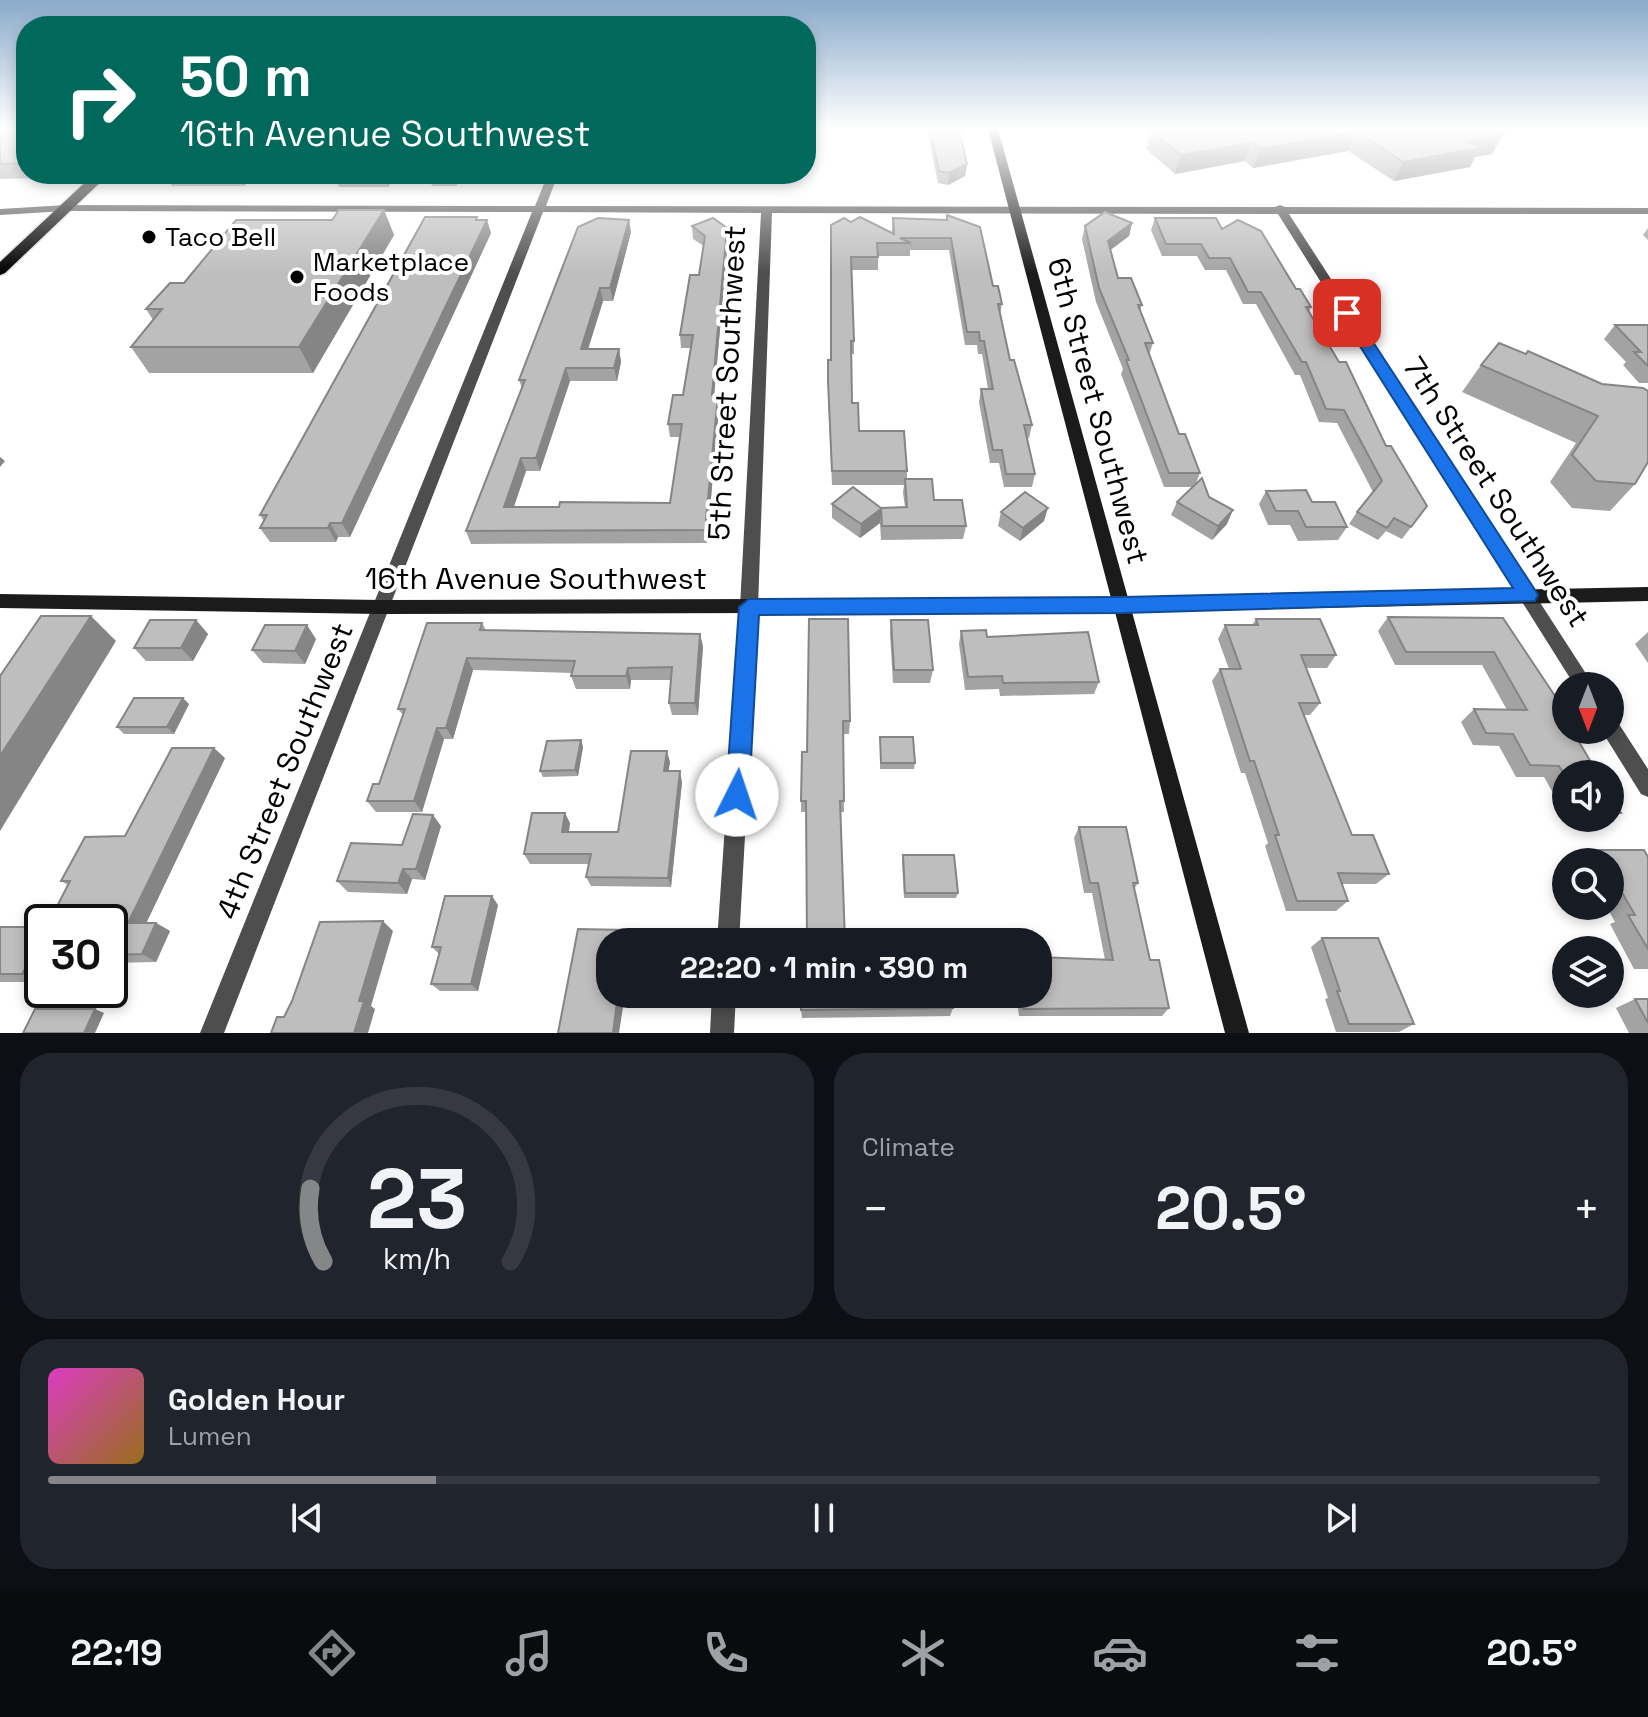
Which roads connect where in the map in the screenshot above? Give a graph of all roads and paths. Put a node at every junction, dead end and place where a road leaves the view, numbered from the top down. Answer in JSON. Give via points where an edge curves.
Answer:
{"nodes":[{"id":1,"x":1005,"y":177,"type":"edge"},
{"id":2,"x":91,"y":184,"type":"edge"},
{"id":3,"x":549,"y":184,"type":"edge"},
{"id":4,"x":66,"y":208,"type":"junction"},
{"id":5,"x":1280,"y":208,"type":"junction"},
{"id":6,"x":1013,"y":209,"type":"junction"},
{"id":7,"x":539,"y":210,"type":"junction"},
{"id":8,"x":767,"y":210,"type":"junction"},
{"id":9,"x":1648,"y":211,"type":"edge"},
{"id":10,"x":0,"y":212,"type":"edge"},
{"id":11,"x":0,"y":270,"type":"edge"},
{"id":12,"x":1648,"y":594,"type":"edge"},
{"id":13,"x":1528,"y":595,"type":"junction"},
{"id":14,"x":0,"y":601,"type":"edge"},
{"id":15,"x":1123,"y":605,"type":"junction"},
{"id":16,"x":380,"y":607,"type":"junction"},
{"id":17,"x":749,"y":607,"type":"junction"},
{"id":18,"x":1576,"y":672,"type":"edge"},
{"id":19,"x":1621,"y":744,"type":"edge"},
{"id":20,"x":1648,"y":787,"type":"edge"},
{"id":21,"x":729,"y":928,"type":"edge"},
{"id":22,"x":723,"y":1008,"type":"edge"},
{"id":23,"x":212,"y":1033,"type":"edge"},
{"id":24,"x":722,"y":1033,"type":"edge"},
{"id":25,"x":1237,"y":1033,"type":"edge"}],
"edges":[{"from":1,"to":6,"type":"street","name":"6th Street Southwest"},
{"from":2,"to":4,"type":"main road"},
{"from":3,"to":7,"type":"street","name":"4th Street Southwest"},
{"from":4,"to":7,"type":"street"},
{"from":4,"to":10,"type":"street"},
{"from":4,"to":11,"type":"main road"},
{"from":5,"to":6,"type":"street"},
{"from":5,"to":9,"type":"street"},
{"from":5,"to":13,"type":"street","name":"7th Street Southwest"},
{"from":6,"to":8,"type":"street"},
{"from":6,"to":15,"type":"street","name":"6th Street Southwest"},
{"from":7,"to":8,"type":"street"},
{"from":7,"to":16,"type":"street","name":"4th Street Southwest"},
{"from":8,"to":17,"type":"street","name":"5th Street Southwest"},
{"from":12,"to":13,"type":"street","name":"16th Avenue Southwest"},
{"from":13,"to":15,"type":"street","name":"16th Avenue Southwest"},
{"from":13,"to":18,"type":"street","name":"7th Street Southwest"},
{"from":14,"to":16,"type":"street","name":"16th Avenue Southwest"},
{"from":15,"to":17,"type":"street","name":"16th Avenue Southwest"},
{"from":15,"to":25,"type":"street","name":"6th Street Southwest"},
{"from":16,"to":17,"type":"street","name":"16th Avenue Southwest"},
{"from":16,"to":23,"type":"street","name":"4th Street Southwest"},
{"from":17,"to":21,"type":"street","name":"5th Street Southwest"},
{"from":19,"to":20,"type":"street"},
{"from":22,"to":24,"type":"street"}]}
